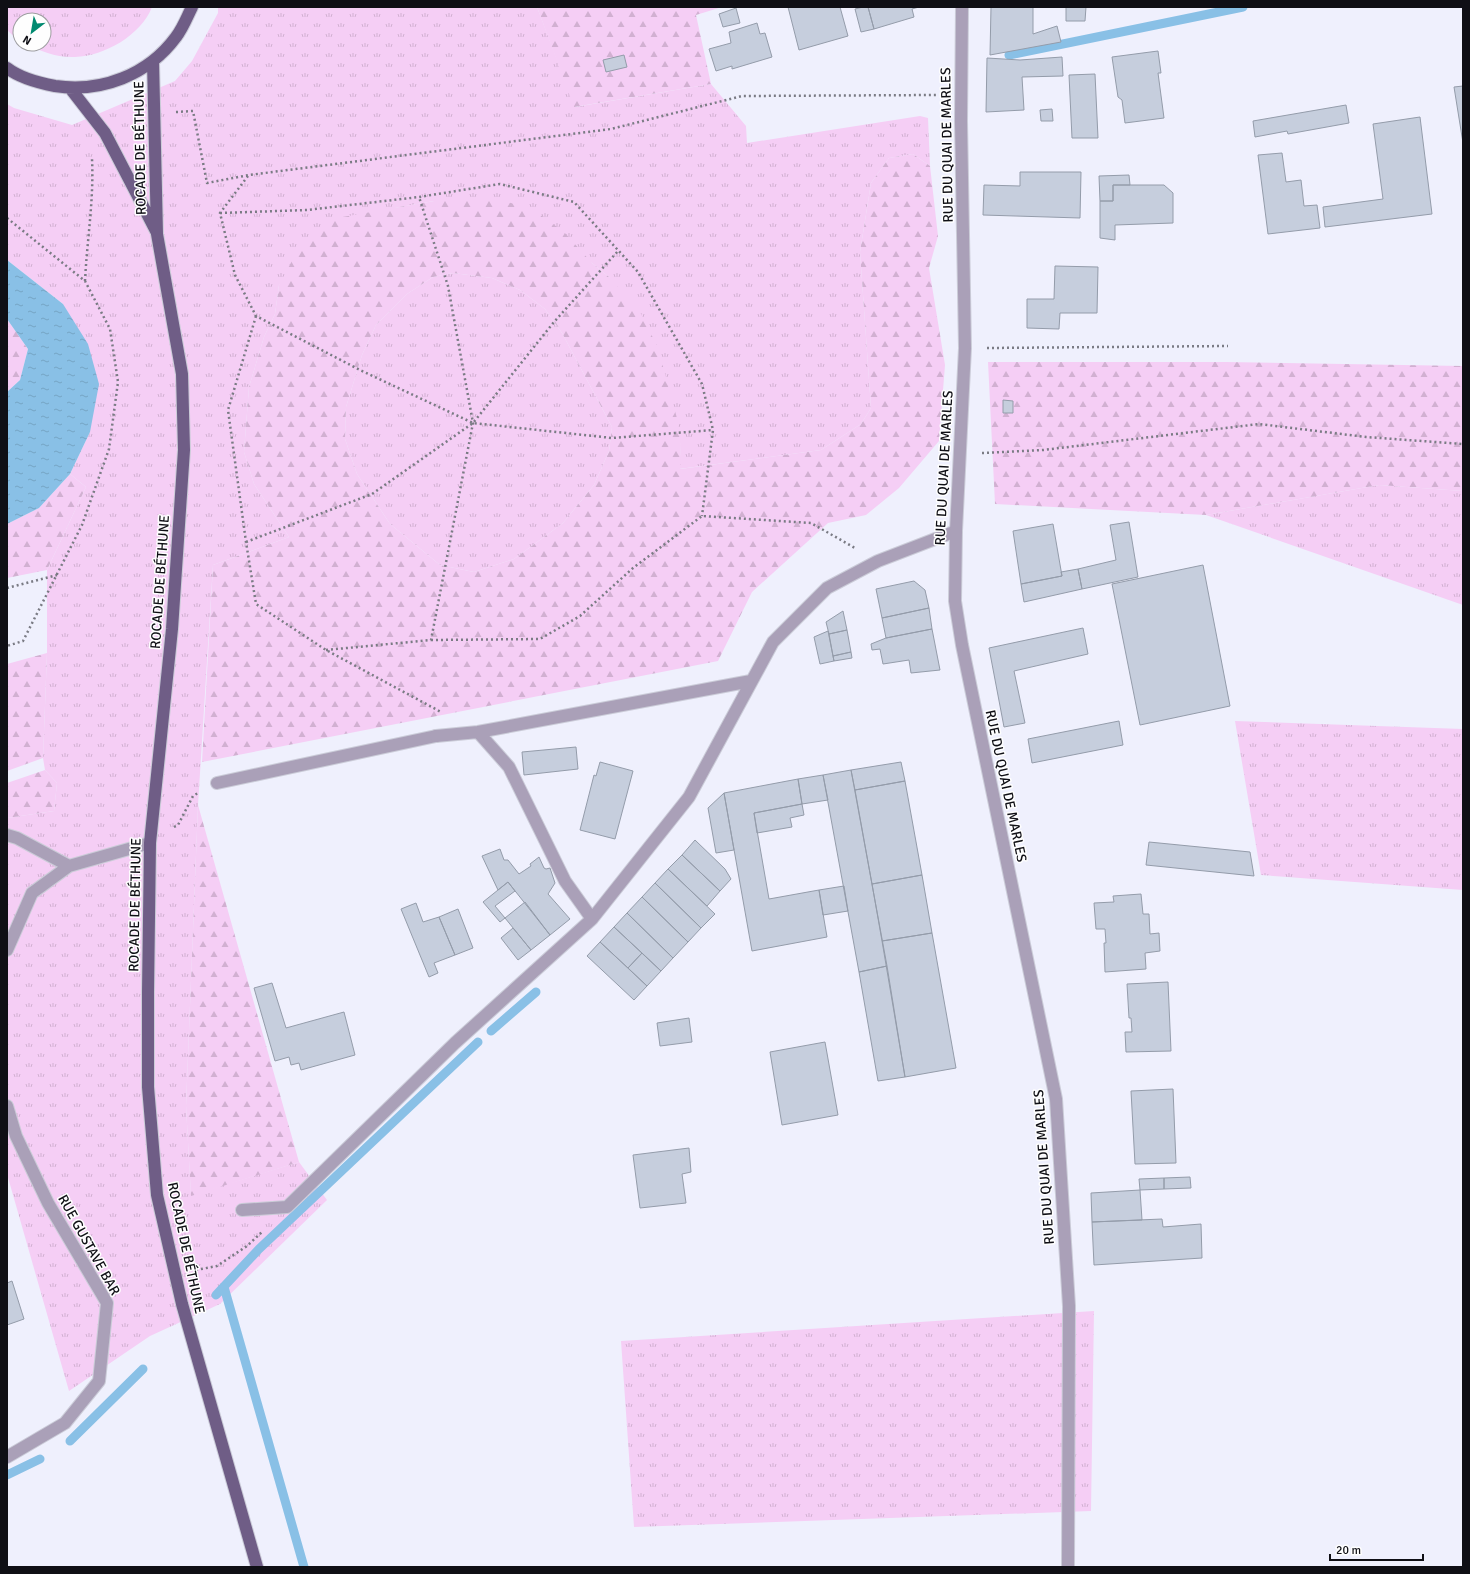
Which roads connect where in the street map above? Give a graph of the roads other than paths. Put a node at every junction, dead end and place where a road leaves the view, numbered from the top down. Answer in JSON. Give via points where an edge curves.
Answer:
{"nodes":[{"id":1,"x":192,"y":7,"type":"edge"},
{"id":2,"x":962,"y":7,"type":"edge"},
{"id":3,"x":153,"y":61,"type":"junction"},
{"id":4,"x":7,"y":68,"type":"edge"},
{"id":5,"x":70,"y":88,"type":"junction"},
{"id":6,"x":157,"y":234,"type":"junction"},
{"id":7,"x":956,"y":531,"type":"junction"},
{"id":8,"x":752,"y":681,"type":"junction"},
{"id":9,"x":478,"y":732,"type":"junction"},
{"id":10,"x":217,"y":783,"type":"road end"},
{"id":11,"x":7,"y":835,"type":"edge"},
{"id":12,"x":150,"y":843,"type":"junction"},
{"id":13,"x":69,"y":866,"type":"junction"},
{"id":14,"x":592,"y":919,"type":"junction"},
{"id":15,"x":7,"y":950,"type":"edge"},
{"id":16,"x":7,"y":1106,"type":"edge"},
{"id":17,"x":242,"y":1210,"type":"dead end"},
{"id":18,"x":7,"y":1457,"type":"edge"},
{"id":19,"x":257,"y":1567,"type":"edge"},
{"id":20,"x":1068,"y":1567,"type":"edge"}],
"edges":[{"from":1,"to":3,"type":"main road","via":[[176,37]]},
{"from":2,"to":7,"type":"street","name":"RUE DU QUAI DE MARLES","via":[[965,348]]},
{"from":3,"to":5,"type":"main road","via":[[128,77],[100,86]]},
{"from":3,"to":6,"type":"main road","name":"ROCADE DE BÉTHUNE"},
{"from":4,"to":5,"type":"main road","via":[[38,83]]},
{"from":5,"to":6,"type":"main road","name":"ROCADE DE BÉTHUNE","via":[[105,133]]},
{"from":6,"to":12,"type":"main road","name":"ROCADE DE BÉTHUNE","via":[[182,374],[184,450],[172,629]]},
{"from":7,"to":8,"type":"street","via":[[878,561],[828,588],[773,642]]},
{"from":7,"to":20,"type":"street","name":"RUE DU QUAI DE MARLES","via":[[955,601],[962,645],[1056,1099],[1069,1306]]},
{"from":8,"to":9,"type":"street"},
{"from":8,"to":14,"type":"street","via":[[689,797]]},
{"from":9,"to":10,"type":"street","via":[[436,736]]},
{"from":9,"to":14,"type":"street","via":[[509,767],[565,881]]},
{"from":11,"to":13,"type":"street"},
{"from":12,"to":13,"type":"street"},
{"from":12,"to":19,"type":"main road","name":"ROCADE DE BÉTHUNE","via":[[148,1087],[157,1195],[182,1304]]},
{"from":13,"to":15,"type":"street","via":[[32,893]]},
{"from":14,"to":17,"type":"street","via":[[455,1043],[288,1207]]},
{"from":16,"to":18,"type":"street","name":"RUE GUSTAVE BAR","via":[[16,1136],[48,1203],[107,1303],[98,1381],[65,1424]]}]}
